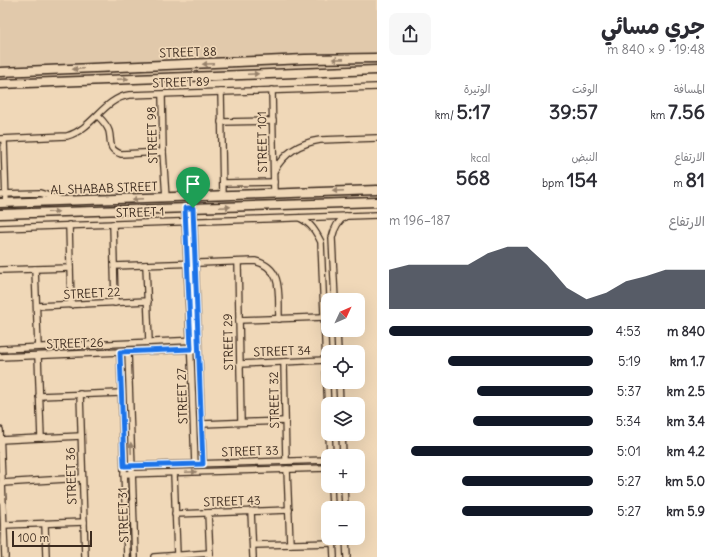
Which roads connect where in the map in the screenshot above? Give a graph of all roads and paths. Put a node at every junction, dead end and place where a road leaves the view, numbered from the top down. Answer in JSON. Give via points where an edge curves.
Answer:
{"nodes":[{"id":1,"x":377,"y":58,"type":"edge"},
{"id":2,"x":107,"y":68,"type":"junction"},
{"id":3,"x":377,"y":70,"type":"edge"},
{"id":4,"x":0,"y":72,"type":"edge"},
{"id":5,"x":108,"y":80,"type":"junction"},
{"id":6,"x":0,"y":84,"type":"edge"},
{"id":7,"x":377,"y":87,"type":"edge"},
{"id":8,"x":272,"y":90,"type":"junction"},
{"id":9,"x":221,"y":92,"type":"junction"},
{"id":10,"x":162,"y":95,"type":"junction"},
{"id":11,"x":98,"y":116,"type":"junction"},
{"id":12,"x":273,"y":121,"type":"junction"},
{"id":13,"x":221,"y":122,"type":"junction"},
{"id":14,"x":377,"y":138,"type":"edge"},
{"id":15,"x":2,"y":139,"type":"edge"},
{"id":16,"x":163,"y":152,"type":"junction"},
{"id":17,"x":274,"y":171,"type":"junction"},
{"id":18,"x":274,"y":182,"type":"junction"},
{"id":19,"x":223,"y":184,"type":"junction"},
{"id":20,"x":377,"y":190,"type":"edge"},
{"id":21,"x":309,"y":192,"type":"junction"},
{"id":22,"x":274,"y":193,"type":"junction"},
{"id":23,"x":3,"y":194,"type":"edge"},
{"id":24,"x":223,"y":196,"type":"junction"},
{"id":25,"x":166,"y":198,"type":"junction"},
{"id":26,"x":64,"y":201,"type":"junction"},
{"id":27,"x":377,"y":202,"type":"edge"},
{"id":28,"x":3,"y":203,"type":"edge"},
{"id":29,"x":24,"y":203,"type":"junction"},
{"id":30,"x":309,"y":204,"type":"junction"},
{"id":31,"x":189,"y":208,"type":"junction"},
{"id":32,"x":25,"y":213,"type":"junction"},
{"id":33,"x":0,"y":214,"type":"edge"},
{"id":34,"x":346,"y":216,"type":"junction"},
{"id":35,"x":376,"y":216,"type":"edge"},
{"id":36,"x":300,"y":218,"type":"junction"},
{"id":37,"x":194,"y":221,"type":"junction"},
{"id":38,"x":186,"y":222,"type":"junction"},
{"id":39,"x":114,"y":224,"type":"junction"},
{"id":40,"x":69,"y":225,"type":"junction"},
{"id":41,"x":0,"y":228,"type":"edge"},
{"id":42,"x":238,"y":262,"type":"junction"},
{"id":43,"x":195,"y":263,"type":"junction"},
{"id":44,"x":187,"y":264,"type":"junction"},
{"id":45,"x":146,"y":265,"type":"junction"},
{"id":46,"x":114,"y":266,"type":"junction"},
{"id":47,"x":70,"y":268,"type":"junction"},
{"id":48,"x":35,"y":269,"type":"junction"},
{"id":49,"x":0,"y":270,"type":"edge"},
{"id":50,"x":323,"y":293,"type":"edge"},
{"id":51,"x":335,"y":293,"type":"edge"},
{"id":52,"x":148,"y":301,"type":"junction"},
{"id":53,"x":115,"y":303,"type":"junction"},
{"id":54,"x":71,"y":305,"type":"junction"},
{"id":55,"x":37,"y":306,"type":"junction"},
{"id":56,"x":321,"y":317,"type":"edge"},
{"id":57,"x":278,"y":319,"type":"junction"},
{"id":58,"x":239,"y":320,"type":"junction"},
{"id":59,"x":198,"y":340,"type":"junction"},
{"id":60,"x":190,"y":341,"type":"junction"},
{"id":61,"x":149,"y":342,"type":"junction"},
{"id":62,"x":38,"y":347,"type":"junction"},
{"id":63,"x":0,"y":349,"type":"edge"},
{"id":64,"x":191,"y":349,"type":"junction"},
{"id":65,"x":199,"y":349,"type":"junction"},
{"id":66,"x":120,"y":352,"type":"junction"},
{"id":67,"x":128,"y":352,"type":"junction"},
{"id":68,"x":38,"y":356,"type":"junction"},
{"id":69,"x":0,"y":357,"type":"edge"},
{"id":70,"x":321,"y":360,"type":"edge"},
{"id":71,"x":284,"y":362,"type":"junction"},
{"id":72,"x":240,"y":364,"type":"junction"},
{"id":73,"x":121,"y":393,"type":"junction"},
{"id":74,"x":80,"y":394,"type":"junction"},
{"id":75,"x":39,"y":396,"type":"junction"},
{"id":76,"x":286,"y":421,"type":"junction"},
{"id":77,"x":241,"y":422,"type":"junction"},
{"id":78,"x":202,"y":424,"type":"junction"},
{"id":79,"x":0,"y":430,"type":"edge"},
{"id":80,"x":81,"y":436,"type":"junction"},
{"id":81,"x":41,"y":438,"type":"junction"},
{"id":82,"x":0,"y":440,"type":"edge"},
{"id":83,"x":321,"y":460,"type":"edge"},
{"id":84,"x":286,"y":461,"type":"junction"},
{"id":85,"x":195,"y":464,"type":"junction"},
{"id":86,"x":203,"y":464,"type":"junction"},
{"id":87,"x":124,"y":466,"type":"junction"},
{"id":88,"x":132,"y":466,"type":"junction"},
{"id":89,"x":321,"y":468,"type":"edge"},
{"id":90,"x":287,"y":469,"type":"junction"},
{"id":91,"x":174,"y":473,"type":"junction"},
{"id":92,"x":124,"y":474,"type":"junction"},
{"id":93,"x":132,"y":474,"type":"junction"},
{"id":94,"x":82,"y":478,"type":"junction"},
{"id":95,"x":2,"y":483,"type":"junction"},
{"id":96,"x":289,"y":510,"type":"junction"},
{"id":97,"x":251,"y":511,"type":"junction"},
{"id":98,"x":208,"y":513,"type":"junction"},
{"id":99,"x":175,"y":514,"type":"junction"},
{"id":100,"x":84,"y":522,"type":"junction"},
{"id":101,"x":45,"y":524,"type":"junction"},
{"id":102,"x":4,"y":525,"type":"junction"},
{"id":103,"x":321,"y":541,"type":"edge"},
{"id":104,"x":290,"y":544,"type":"junction"},
{"id":105,"x":253,"y":545,"type":"junction"},
{"id":106,"x":334,"y":545,"type":"edge"},
{"id":107,"x":346,"y":545,"type":"edge"},
{"id":108,"x":176,"y":555,"type":"junction"},
{"id":109,"x":210,"y":555,"type":"edge"},
{"id":110,"x":5,"y":557,"type":"edge"},
{"id":111,"x":46,"y":557,"type":"edge"},
{"id":112,"x":85,"y":557,"type":"edge"},
{"id":113,"x":127,"y":557,"type":"edge"},
{"id":114,"x":135,"y":557,"type":"edge"},
{"id":115,"x":154,"y":557,"type":"edge"},
{"id":116,"x":254,"y":557,"type":"edge"},
{"id":117,"x":334,"y":557,"type":"edge"},
{"id":118,"x":347,"y":557,"type":"edge"}],
"edges":[{"from":1,"to":2,"type":"street","name":"STREET 88","one_way":true},
{"from":2,"to":4,"type":"street","name":"STREET 88","one_way":true},
{"from":2,"to":5,"type":"street"},
{"from":5,"to":3,"type":"street","name":"STREET 88","one_way":true},
{"from":5,"to":6,"type":"street","name":"STREET 88"},
{"from":7,"to":8,"type":"street","name":"STREET 89"},
{"from":8,"to":9,"type":"street","name":"STREET 89"},
{"from":8,"to":12,"type":"street","name":"STREET 101"},
{"from":9,"to":10,"type":"street","name":"STREET 89"},
{"from":9,"to":13,"type":"street"},
{"from":10,"to":11,"type":"street","name":"STREET 89","via":[[123,96],[110,103]]},
{"from":10,"to":16,"type":"street","name":"STREET 98"},
{"from":11,"to":15,"type":"street","name":"STREET 89","via":[[80,131],[67,136]]},
{"from":11,"to":16,"type":"street","via":[[109,131],[110,146],[117,153]]},
{"from":12,"to":13,"type":"street"},
{"from":12,"to":17,"type":"street","name":"STREET 101"},
{"from":13,"to":19,"type":"street"},
{"from":14,"to":17,"type":"street","via":[[311,141],[288,153]]},
{"from":15,"to":23,"type":"street"},
{"from":16,"to":25,"type":"street","name":"STREET 98"},
{"from":17,"to":18,"type":"street","name":"STREET 101"},
{"from":18,"to":19,"type":"street"},
{"from":18,"to":22,"type":"street","name":"STREET 101"},
{"from":19,"to":24,"type":"street"},
{"from":20,"to":21,"type":"street","name":"AL SHABAB STREET","one_way":true},
{"from":21,"to":22,"type":"street","name":"AL SHABAB STREET"},
{"from":21,"to":30,"type":"street"},
{"from":22,"to":24,"type":"street","name":"AL SHABAB STREET"},
{"from":23,"to":26,"type":"street","via":[[40,193]]},
{"from":23,"to":28,"type":"street"},
{"from":24,"to":25,"type":"street","name":"AL SHABAB STREET"},
{"from":25,"to":26,"type":"street","name":"AL SHABAB STREET","one_way":true},
{"from":26,"to":29,"type":"street","name":"AL SHABAB STREET"},
{"from":27,"to":30,"type":"street","name":"AL SHABAB STREET"},
{"from":28,"to":29,"type":"street","name":"AL SHABAB STREET"},
{"from":29,"to":32,"type":"street"},
{"from":31,"to":30,"type":"street","name":"AL SHABAB STREET","one_way":true},
{"from":32,"to":31,"type":"street","name":"AL SHABAB STREET","one_way":true},
{"from":31,"to":37,"type":"street","name":"STREET 27"},
{"from":31,"to":38,"type":"street","name":"STREET 27"},
{"from":32,"to":33,"type":"street","name":"AL SHABAB STREET"},
{"from":34,"to":35,"type":"street","name":"STREET 1"},
{"from":34,"to":36,"type":"street","name":"STREET 1"},
{"from":34,"to":51,"type":"street","via":[[337,224],[332,238]]},
{"from":36,"to":37,"type":"street","name":"STREET 1"},
{"from":36,"to":50,"type":"street","via":[[312,226],[321,242]]},
{"from":37,"to":38,"type":"street","name":"STREET 1"},
{"from":37,"to":43,"type":"street","name":"STREET 27"},
{"from":38,"to":39,"type":"street","name":"STREET 1"},
{"from":38,"to":44,"type":"street","name":"STREET 27"},
{"from":39,"to":40,"type":"street","name":"STREET 1"},
{"from":39,"to":46,"type":"street"},
{"from":40,"to":41,"type":"street","name":"STREET 1"},
{"from":40,"to":47,"type":"street"},
{"from":42,"to":43,"type":"street"},
{"from":42,"to":57,"type":"street","via":[[255,261],[269,266],[274,272],[277,279]]},
{"from":42,"to":58,"type":"street","name":"STREET 29"},
{"from":43,"to":44,"type":"street"},
{"from":43,"to":59,"type":"street","name":"STREET 27"},
{"from":44,"to":45,"type":"street"},
{"from":44,"to":60,"type":"street","name":"STREET 27"},
{"from":45,"to":46,"type":"street"},
{"from":45,"to":52,"type":"street"},
{"from":46,"to":53,"type":"street"},
{"from":47,"to":48,"type":"street"},
{"from":47,"to":54,"type":"street"},
{"from":48,"to":49,"type":"street"},
{"from":48,"to":55,"type":"street"},
{"from":52,"to":53,"type":"street","name":"STREET 22"},
{"from":52,"to":61,"type":"street"},
{"from":53,"to":54,"type":"street","name":"STREET 22"},
{"from":54,"to":55,"type":"street","name":"STREET 22"},
{"from":55,"to":62,"type":"street"},
{"from":56,"to":57,"type":"street"},
{"from":57,"to":58,"type":"street"},
{"from":58,"to":72,"type":"street","name":"STREET 29"},
{"from":59,"to":60,"type":"street","name":"STREET 26"},
{"from":59,"to":65,"type":"street","name":"STREET 27"},
{"from":60,"to":61,"type":"street","name":"STREET 26"},
{"from":60,"to":64,"type":"street","name":"STREET 27"},
{"from":61,"to":62,"type":"street","name":"STREET 26"},
{"from":62,"to":63,"type":"street","name":"STREET 26"},
{"from":64,"to":65,"type":"street","name":"STREET 26"},
{"from":64,"to":67,"type":"street","name":"STREET 26"},
{"from":64,"to":85,"type":"street","name":"STREET 27"},
{"from":65,"to":78,"type":"street","name":"STREET 27"},
{"from":66,"to":67,"type":"street","name":"STREET 26"},
{"from":66,"to":68,"type":"street","name":"STREET 26"},
{"from":66,"to":73,"type":"street","name":"STREET 31"},
{"from":88,"to":67,"type":"street","name":"STREET 31","one_way":true},
{"from":68,"to":69,"type":"street","name":"STREET 26"},
{"from":68,"to":75,"type":"street"},
{"from":70,"to":71,"type":"street","name":"STREET 34"},
{"from":71,"to":72,"type":"street","name":"STREET 34"},
{"from":71,"to":76,"type":"street","name":"STREET 32"},
{"from":72,"to":77,"type":"street","name":"STREET 29"},
{"from":73,"to":74,"type":"street"},
{"from":73,"to":87,"type":"street","name":"STREET 31"},
{"from":74,"to":75,"type":"street"},
{"from":74,"to":80,"type":"street","name":"STREET 36"},
{"from":75,"to":81,"type":"street"},
{"from":76,"to":77,"type":"street"},
{"from":76,"to":84,"type":"street","name":"STREET 32"},
{"from":77,"to":78,"type":"street"},
{"from":78,"to":86,"type":"street","name":"STREET 27"},
{"from":79,"to":82,"type":"street"},
{"from":80,"to":81,"type":"street"},
{"from":80,"to":94,"type":"street","name":"STREET 36"},
{"from":81,"to":82,"type":"street"},
{"from":82,"to":95,"type":"street"},
{"from":83,"to":84,"type":"street","name":"STREET 33"},
{"from":84,"to":86,"type":"street","name":"STREET 33"},
{"from":85,"to":86,"type":"street","name":"STREET 33"},
{"from":85,"to":88,"type":"street","name":"STREET 33"},
{"from":87,"to":88,"type":"street","name":"STREET 33"},
{"from":87,"to":92,"type":"street","name":"STREET 31"},
{"from":88,"to":93,"type":"street","name":"STREET 31"},
{"from":89,"to":90,"type":"street","name":"STREET 33"},
{"from":91,"to":90,"type":"street","name":"STREET 33","one_way":true},
{"from":90,"to":96,"type":"street"},
{"from":91,"to":93,"type":"street","name":"STREET 33"},
{"from":91,"to":99,"type":"street"},
{"from":92,"to":93,"type":"street","name":"STREET 33"},
{"from":92,"to":113,"type":"street","name":"STREET 31"},
{"from":93,"to":114,"type":"street","name":"STREET 31"},
{"from":94,"to":95,"type":"street"},
{"from":94,"to":100,"type":"street","name":"STREET 36"},
{"from":95,"to":102,"type":"street"},
{"from":96,"to":97,"type":"street","name":"STREET 43"},
{"from":96,"to":104,"type":"street"},
{"from":97,"to":98,"type":"street","name":"STREET 43"},
{"from":97,"to":105,"type":"street"},
{"from":98,"to":99,"type":"street","name":"STREET 43"},
{"from":98,"to":109,"type":"street"},
{"from":99,"to":108,"type":"street"},
{"from":100,"to":101,"type":"street"},
{"from":100,"to":112,"type":"street","name":"STREET 36"},
{"from":101,"to":102,"type":"street"},
{"from":101,"to":111,"type":"street"},
{"from":102,"to":110,"type":"street"},
{"from":103,"to":104,"type":"street"},
{"from":104,"to":105,"type":"street"},
{"from":105,"to":116,"type":"street"},
{"from":106,"to":117,"type":"street"},
{"from":107,"to":118,"type":"street"},
{"from":108,"to":109,"type":"street"},
{"from":108,"to":115,"type":"street"}]}
